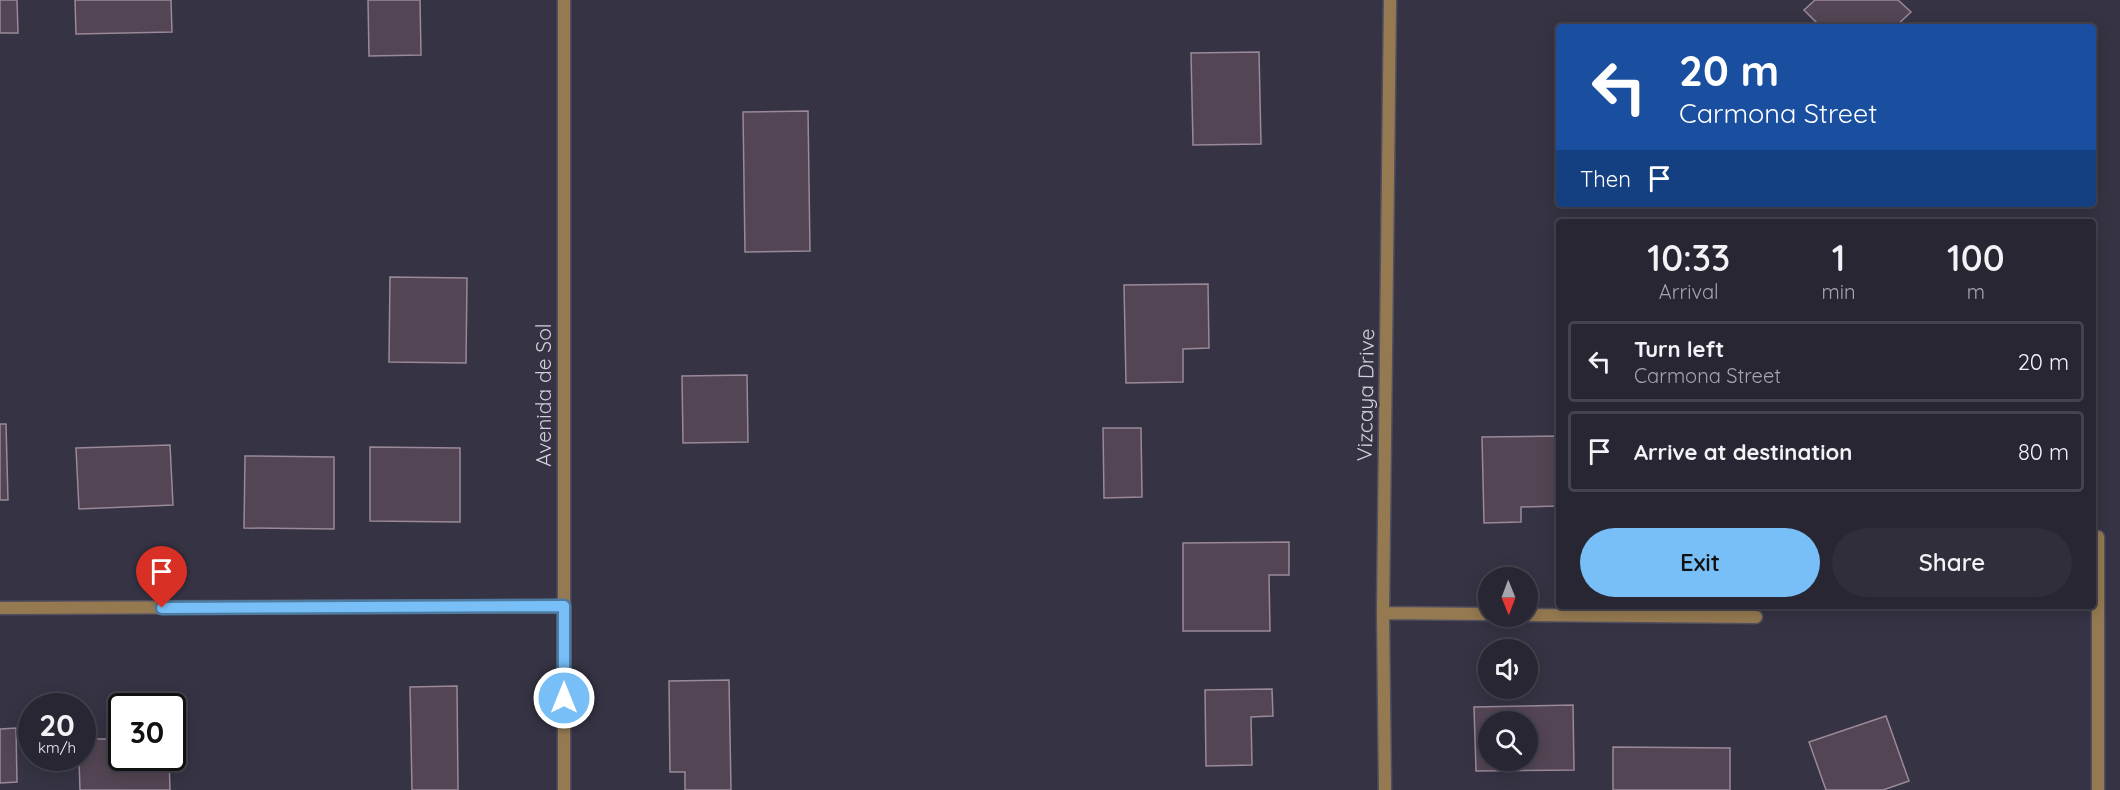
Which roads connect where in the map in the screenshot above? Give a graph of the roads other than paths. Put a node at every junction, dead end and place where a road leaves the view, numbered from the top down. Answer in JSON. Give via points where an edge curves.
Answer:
{"nodes":[{"id":1,"x":564,"y":0,"type":"edge"},
{"id":2,"x":1390,"y":0,"type":"edge"},
{"id":3,"x":2098,"y":537,"type":"dead end"},
{"id":4,"x":564,"y":606,"type":"junction"},
{"id":5,"x":0,"y":608,"type":"edge"},
{"id":6,"x":1383,"y":614,"type":"junction"},
{"id":7,"x":1478,"y":614,"type":"edge"},
{"id":8,"x":1538,"y":615,"type":"edge"},
{"id":9,"x":1756,"y":617,"type":"dead end"},
{"id":10,"x":564,"y":790,"type":"edge"},
{"id":11,"x":1385,"y":790,"type":"edge"},
{"id":12,"x":2098,"y":790,"type":"edge"}],
"edges":[{"from":1,"to":4,"type":"street","name":"Avenida de Sol"},
{"from":2,"to":6,"type":"street","name":"Vizcaya Drive"},
{"from":3,"to":12,"type":"street"},
{"from":4,"to":5,"type":"street"},
{"from":4,"to":10,"type":"street","name":"Avenida de Sol"},
{"from":6,"to":7,"type":"street"},
{"from":6,"to":11,"type":"street","name":"Vizcaya Drive"},
{"from":8,"to":9,"type":"street"}]}
